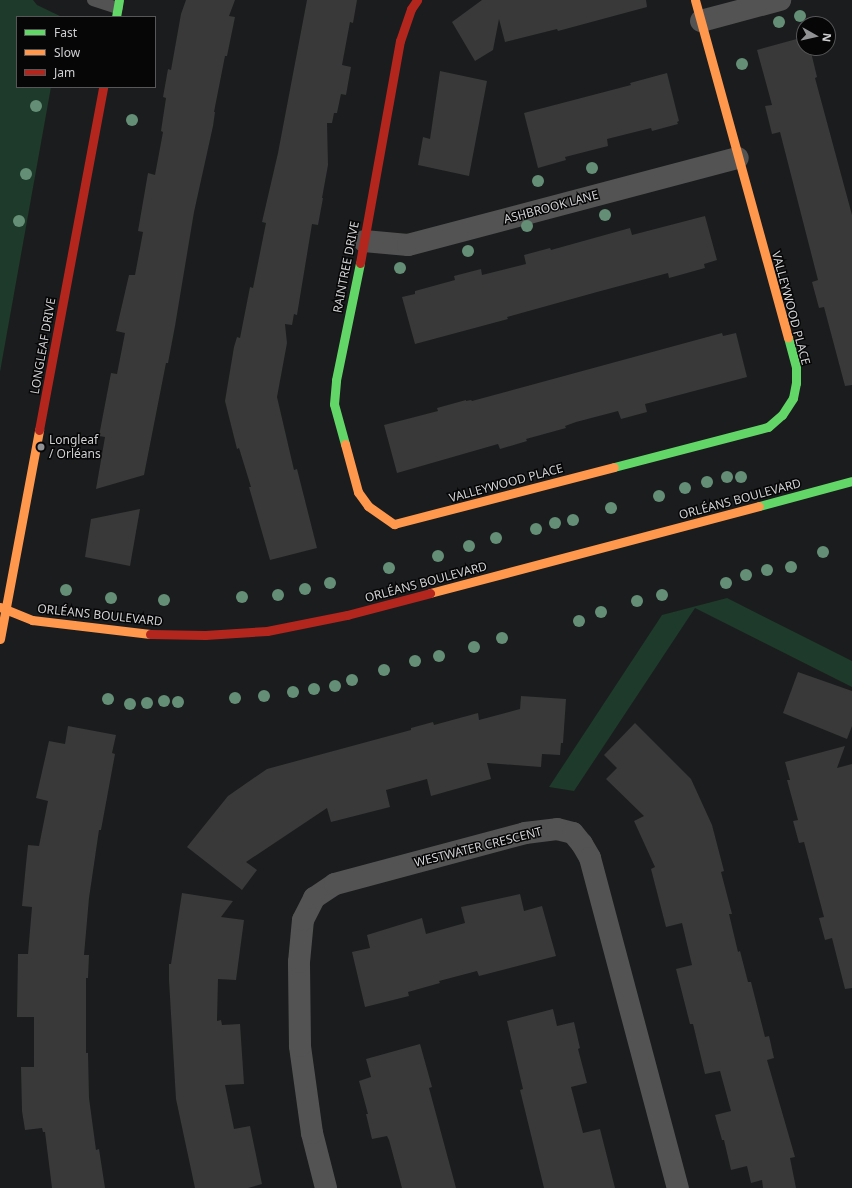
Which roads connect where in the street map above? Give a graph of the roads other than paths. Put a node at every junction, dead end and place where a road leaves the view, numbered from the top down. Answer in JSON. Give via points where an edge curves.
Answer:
{"nodes":[{"id":1,"x":93,"y":0,"type":"edge"},
{"id":2,"x":417,"y":0,"type":"edge"},
{"id":3,"x":695,"y":0,"type":"edge"},
{"id":4,"x":780,"y":0,"type":"edge"},
{"id":5,"x":117,"y":8,"type":"edge"},
{"id":6,"x":701,"y":21,"type":"junction"},
{"id":7,"x":103,"y":88,"type":"edge"},
{"id":8,"x":738,"y":158,"type":"junction"},
{"id":9,"x":364,"y":241,"type":"junction"},
{"id":10,"x":852,"y":481,"type":"edge"},
{"id":11,"x":394,"y":524,"type":"joint"},
{"id":12,"x":3,"y":609,"type":"edge"},
{"id":13,"x":0,"y":639,"type":"edge"},
{"id":14,"x":326,"y":1188,"type":"edge"},
{"id":15,"x":678,"y":1188,"type":"edge"}],
"edges":[{"from":1,"to":5,"type":"lane"},
{"from":2,"to":9,"type":"street","name":"RAINTREE DRIVE","via":[[411,9],[400,41]]},
{"from":3,"to":6,"type":"street","name":"VALLEYWOOD PLACE"},
{"from":4,"to":6,"type":"street"},
{"from":6,"to":8,"type":"street","name":"VALLEYWOOD PLACE"},
{"from":7,"to":12,"type":"street","name":"LONGLEAF DRIVE"},
{"from":8,"to":9,"type":"street","name":"ASHBROOK LANE","via":[[408,245]]},
{"from":8,"to":11,"type":"street","name":"VALLEYWOOD PLACE","via":[[796,367],[796,383],[792,398],[782,415],[768,428]]},
{"from":9,"to":11,"type":"street","name":"RAINTREE DRIVE","via":[[336,380],[334,404],[358,492],[368,506]]},
{"from":10,"to":12,"type":"street","name":"ORLÉANS BOULEVARD","via":[[347,615],[267,631],[205,635],[143,634],[32,620]]},
{"from":12,"to":13,"type":"street","name":"LONGLEAF DRIVE"},
{"from":14,"to":15,"type":"street","name":"WESTWATER CRESCENT","via":[[312,1133],[300,1046],[299,962],[303,920],[314,898],[335,884],[525,833],[557,828],[573,833],[590,858]]}]}
